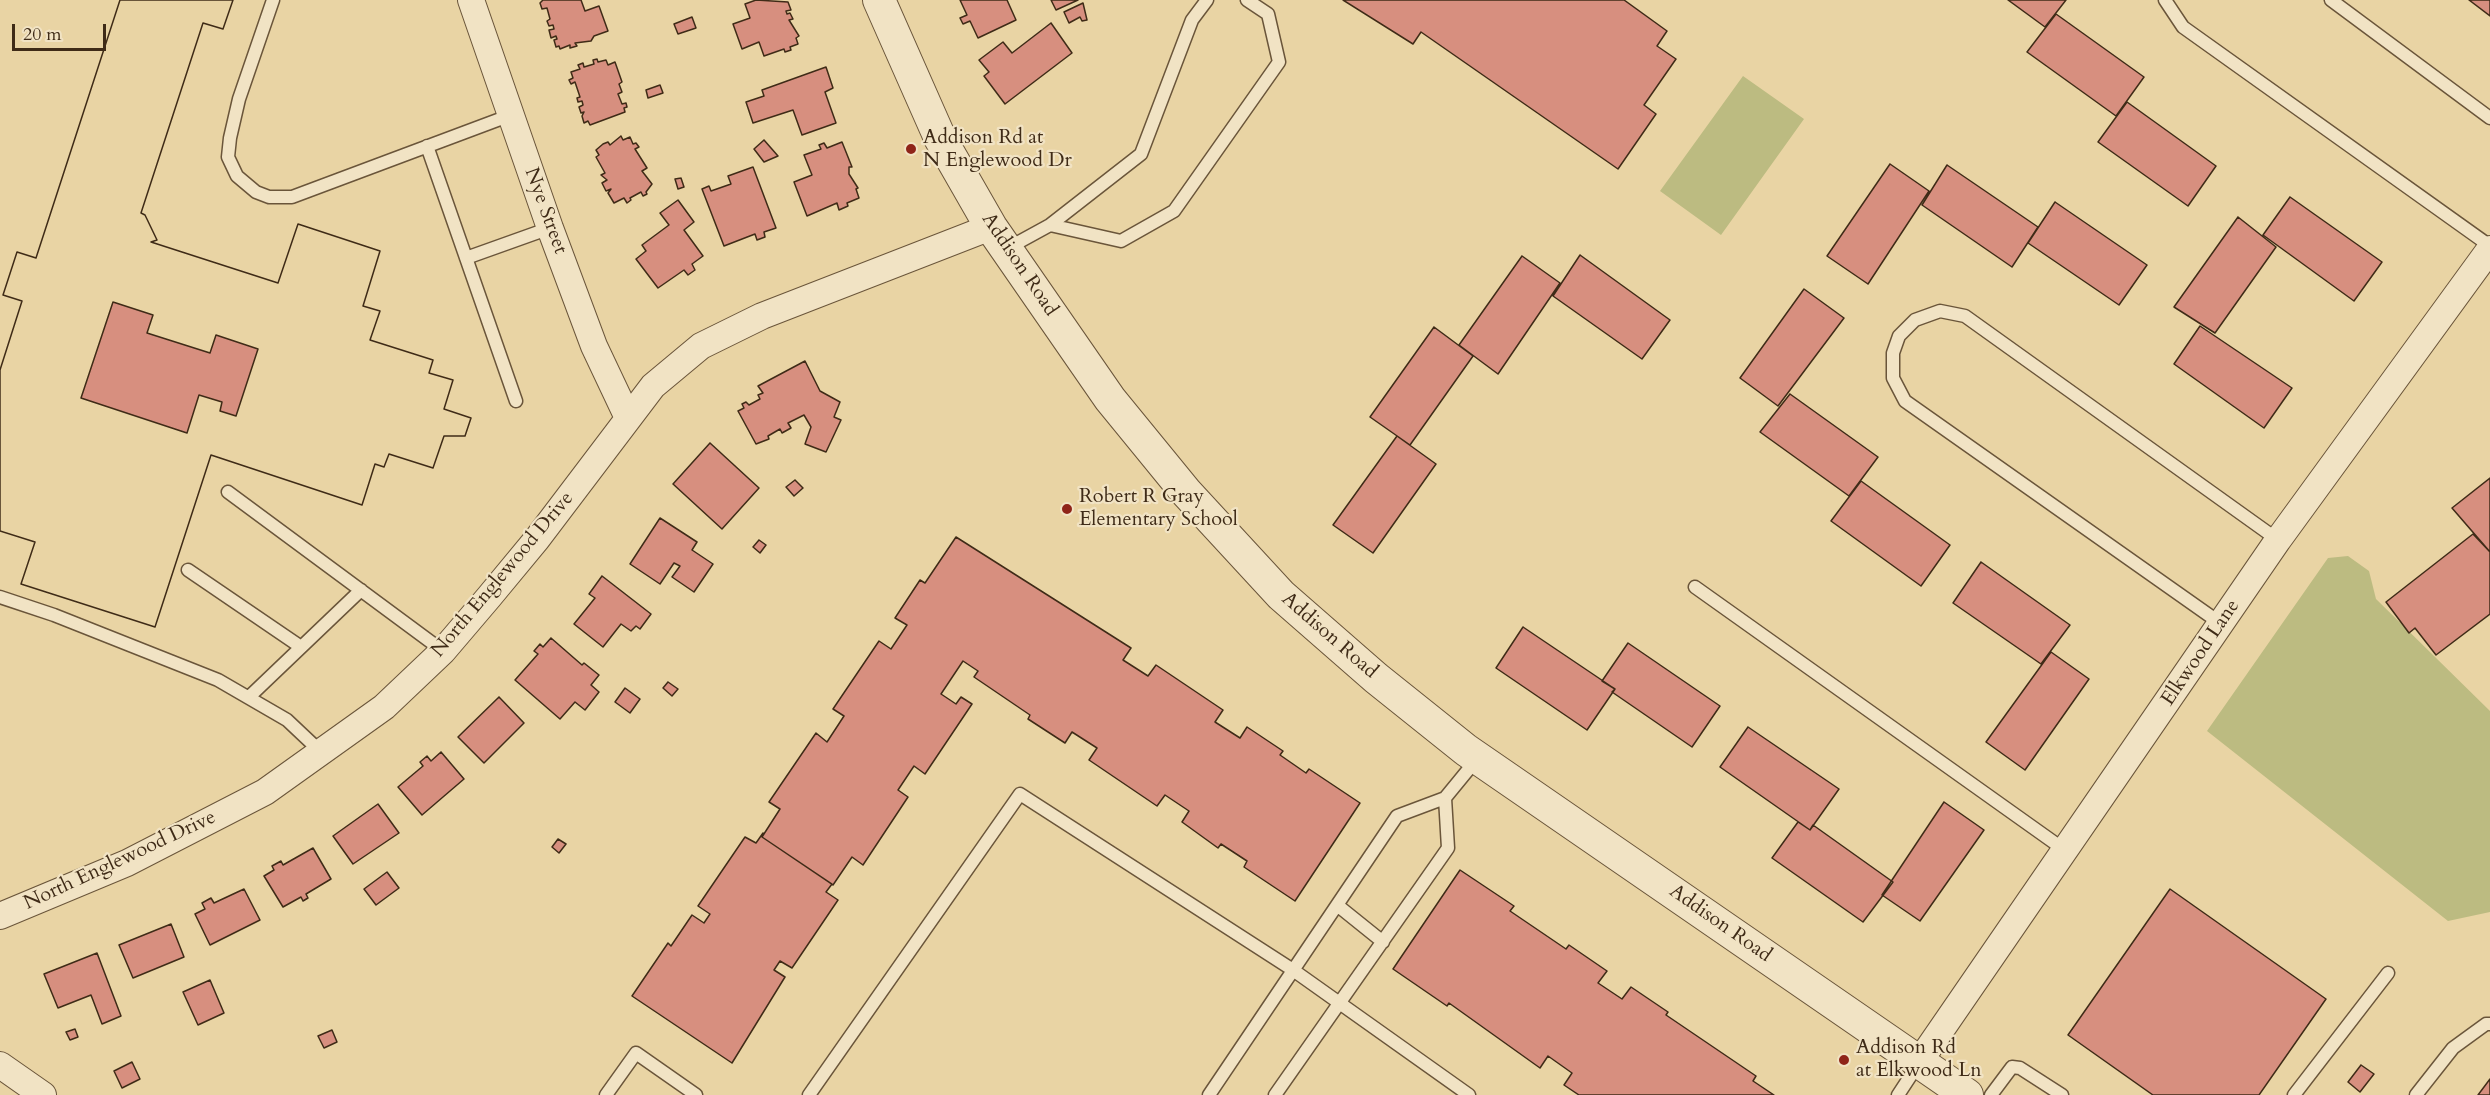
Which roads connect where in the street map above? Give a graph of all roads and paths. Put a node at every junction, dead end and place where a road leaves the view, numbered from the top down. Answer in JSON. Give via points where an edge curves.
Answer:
{"nodes":[{"id":1,"x":273,"y":0,"type":"edge"},
{"id":2,"x":471,"y":0,"type":"edge"},
{"id":3,"x":879,"y":0,"type":"edge"},
{"id":4,"x":1207,"y":0,"type":"edge"},
{"id":5,"x":1247,"y":0,"type":"edge"},
{"id":6,"x":2165,"y":0,"type":"edge"},
{"id":7,"x":2331,"y":0,"type":"edge"},
{"id":8,"x":511,"y":115,"type":"junction"},
{"id":9,"x":2490,"y":118,"type":"edge"},
{"id":10,"x":427,"y":146,"type":"junction"},
{"id":11,"x":1050,"y":225,"type":"junction"},
{"id":12,"x":550,"y":228,"type":"junction"},
{"id":13,"x":999,"y":238,"type":"junction"},
{"id":14,"x":2490,"y":247,"type":"edge"},
{"id":15,"x":466,"y":258,"type":"junction"},
{"id":16,"x":516,"y":401,"type":"dead end"},
{"id":17,"x":628,"y":418,"type":"junction"},
{"id":18,"x":228,"y":492,"type":"dead end"},
{"id":19,"x":2278,"y":540,"type":"junction"},
{"id":20,"x":188,"y":570,"type":"dead end"},
{"id":21,"x":1695,"y":587,"type":"dead end"},
{"id":22,"x":361,"y":590,"type":"junction"},
{"id":23,"x":0,"y":597,"type":"edge"},
{"id":24,"x":2220,"y":623,"type":"junction"},
{"id":25,"x":301,"y":647,"type":"junction"},
{"id":26,"x":443,"y":651,"type":"junction"},
{"id":27,"x":249,"y":697,"type":"junction"},
{"id":28,"x":322,"y":753,"type":"junction"},
{"id":29,"x":1478,"y":758,"type":"junction"},
{"id":30,"x":1445,"y":798,"type":"junction"},
{"id":31,"x":2066,"y":851,"type":"junction"},
{"id":32,"x":1337,"y":905,"type":"junction"},
{"id":33,"x":0,"y":916,"type":"edge"},
{"id":34,"x":1383,"y":942,"type":"junction"},
{"id":35,"x":1293,"y":970,"type":"junction"},
{"id":36,"x":2388,"y":973,"type":"dead end"},
{"id":37,"x":1340,"y":1003,"type":"junction"},
{"id":38,"x":2490,"y":1024,"type":"edge"},
{"id":39,"x":1919,"y":1062,"type":"junction"},
{"id":40,"x":0,"y":1065,"type":"edge"},
{"id":41,"x":43,"y":1095,"type":"edge"},
{"id":42,"x":606,"y":1095,"type":"edge"},
{"id":43,"x":696,"y":1095,"type":"edge"},
{"id":44,"x":809,"y":1095,"type":"edge"},
{"id":45,"x":1209,"y":1095,"type":"edge"},
{"id":46,"x":1275,"y":1095,"type":"edge"},
{"id":47,"x":1470,"y":1095,"type":"edge"},
{"id":48,"x":1898,"y":1095,"type":"edge"},
{"id":49,"x":1967,"y":1095,"type":"edge"},
{"id":50,"x":1991,"y":1095,"type":"edge"},
{"id":51,"x":2062,"y":1095,"type":"edge"},
{"id":52,"x":2294,"y":1095,"type":"edge"},
{"id":53,"x":2416,"y":1095,"type":"edge"}],
"edges":[{"from":1,"to":10,"type":"lane","via":[[230,138],[228,157],[237,176],[256,192],[270,197],[292,197]]},
{"from":2,"to":8,"type":"street","name":"Nye Street"},
{"from":3,"to":13,"type":"street","name":"Addison Road","via":[[940,138]]},
{"from":4,"to":11,"type":"lane","via":[[1192,20],[1141,154]]},
{"from":5,"to":11,"type":"lane","via":[[1268,14],[1279,62],[1174,211],[1121,241]]},
{"from":6,"to":14,"type":"lane","via":[[2183,27]]},
{"from":7,"to":9,"type":"lane"},
{"from":8,"to":10,"type":"lane"},
{"from":8,"to":12,"type":"street","name":"Nye Street"},
{"from":10,"to":15,"type":"lane"},
{"from":11,"to":13,"type":"lane"},
{"from":12,"to":15,"type":"lane"},
{"from":12,"to":17,"type":"street","name":"Nye Street","via":[[594,346]]},
{"from":13,"to":17,"type":"street","name":"North Englewood Drive","via":[[726,331],[675,366]]},
{"from":13,"to":29,"type":"street","name":"Addison Road","via":[[1110,399],[1193,500],[1281,595],[1376,678]]},
{"from":14,"to":19,"type":"street","name":"Elkwood Lane"},
{"from":15,"to":16,"type":"lane"},
{"from":17,"to":26,"type":"street","name":"North Englewood Drive","via":[[537,539]]},
{"from":18,"to":22,"type":"lane"},
{"from":19,"to":24,"type":"street","name":"Elkwood Lane"},
{"from":19,"to":24,"type":"lane","via":[[1965,316],[1940,311],[1915,320],[1899,336],[1893,353],[1893,378],[1905,400]]},
{"from":20,"to":25,"type":"lane"},
{"from":21,"to":31,"type":"lane"},
{"from":22,"to":25,"type":"lane"},
{"from":22,"to":26,"type":"lane"},
{"from":23,"to":27,"type":"lane","via":[[218,680]]},
{"from":24,"to":31,"type":"street","name":"Elkwood Lane"},
{"from":25,"to":27,"type":"lane"},
{"from":26,"to":28,"type":"street","name":"North Englewood Drive","via":[[384,707]]},
{"from":27,"to":28,"type":"lane","via":[[287,720]]},
{"from":28,"to":33,"type":"street","name":"North Englewood Drive","via":[[265,792],[198,828],[127,863]]},
{"from":29,"to":30,"type":"lane"},
{"from":29,"to":39,"type":"street","name":"Addison Road"},
{"from":30,"to":32,"type":"lane","via":[[1397,816]]},
{"from":30,"to":34,"type":"lane","via":[[1448,848]]},
{"from":31,"to":39,"type":"street","name":"Elkwood Lane"},
{"from":32,"to":34,"type":"lane"},
{"from":32,"to":35,"type":"lane"},
{"from":34,"to":37,"type":"lane"},
{"from":35,"to":37,"type":"lane"},
{"from":35,"to":44,"type":"lane","via":[[1020,794]]},
{"from":35,"to":45,"type":"lane"},
{"from":36,"to":52,"type":"lane"},
{"from":37,"to":46,"type":"lane"},
{"from":37,"to":47,"type":"lane"},
{"from":38,"to":53,"type":"lane","via":[[2452,1048]]},
{"from":39,"to":48,"type":"lane"},
{"from":39,"to":49,"type":"street","name":"Addison Road"},
{"from":40,"to":41,"type":"street"},
{"from":42,"to":43,"type":"lane","via":[[636,1053]]},
{"from":50,"to":51,"type":"lane","via":[[2012,1067],[2020,1068]]}]}
